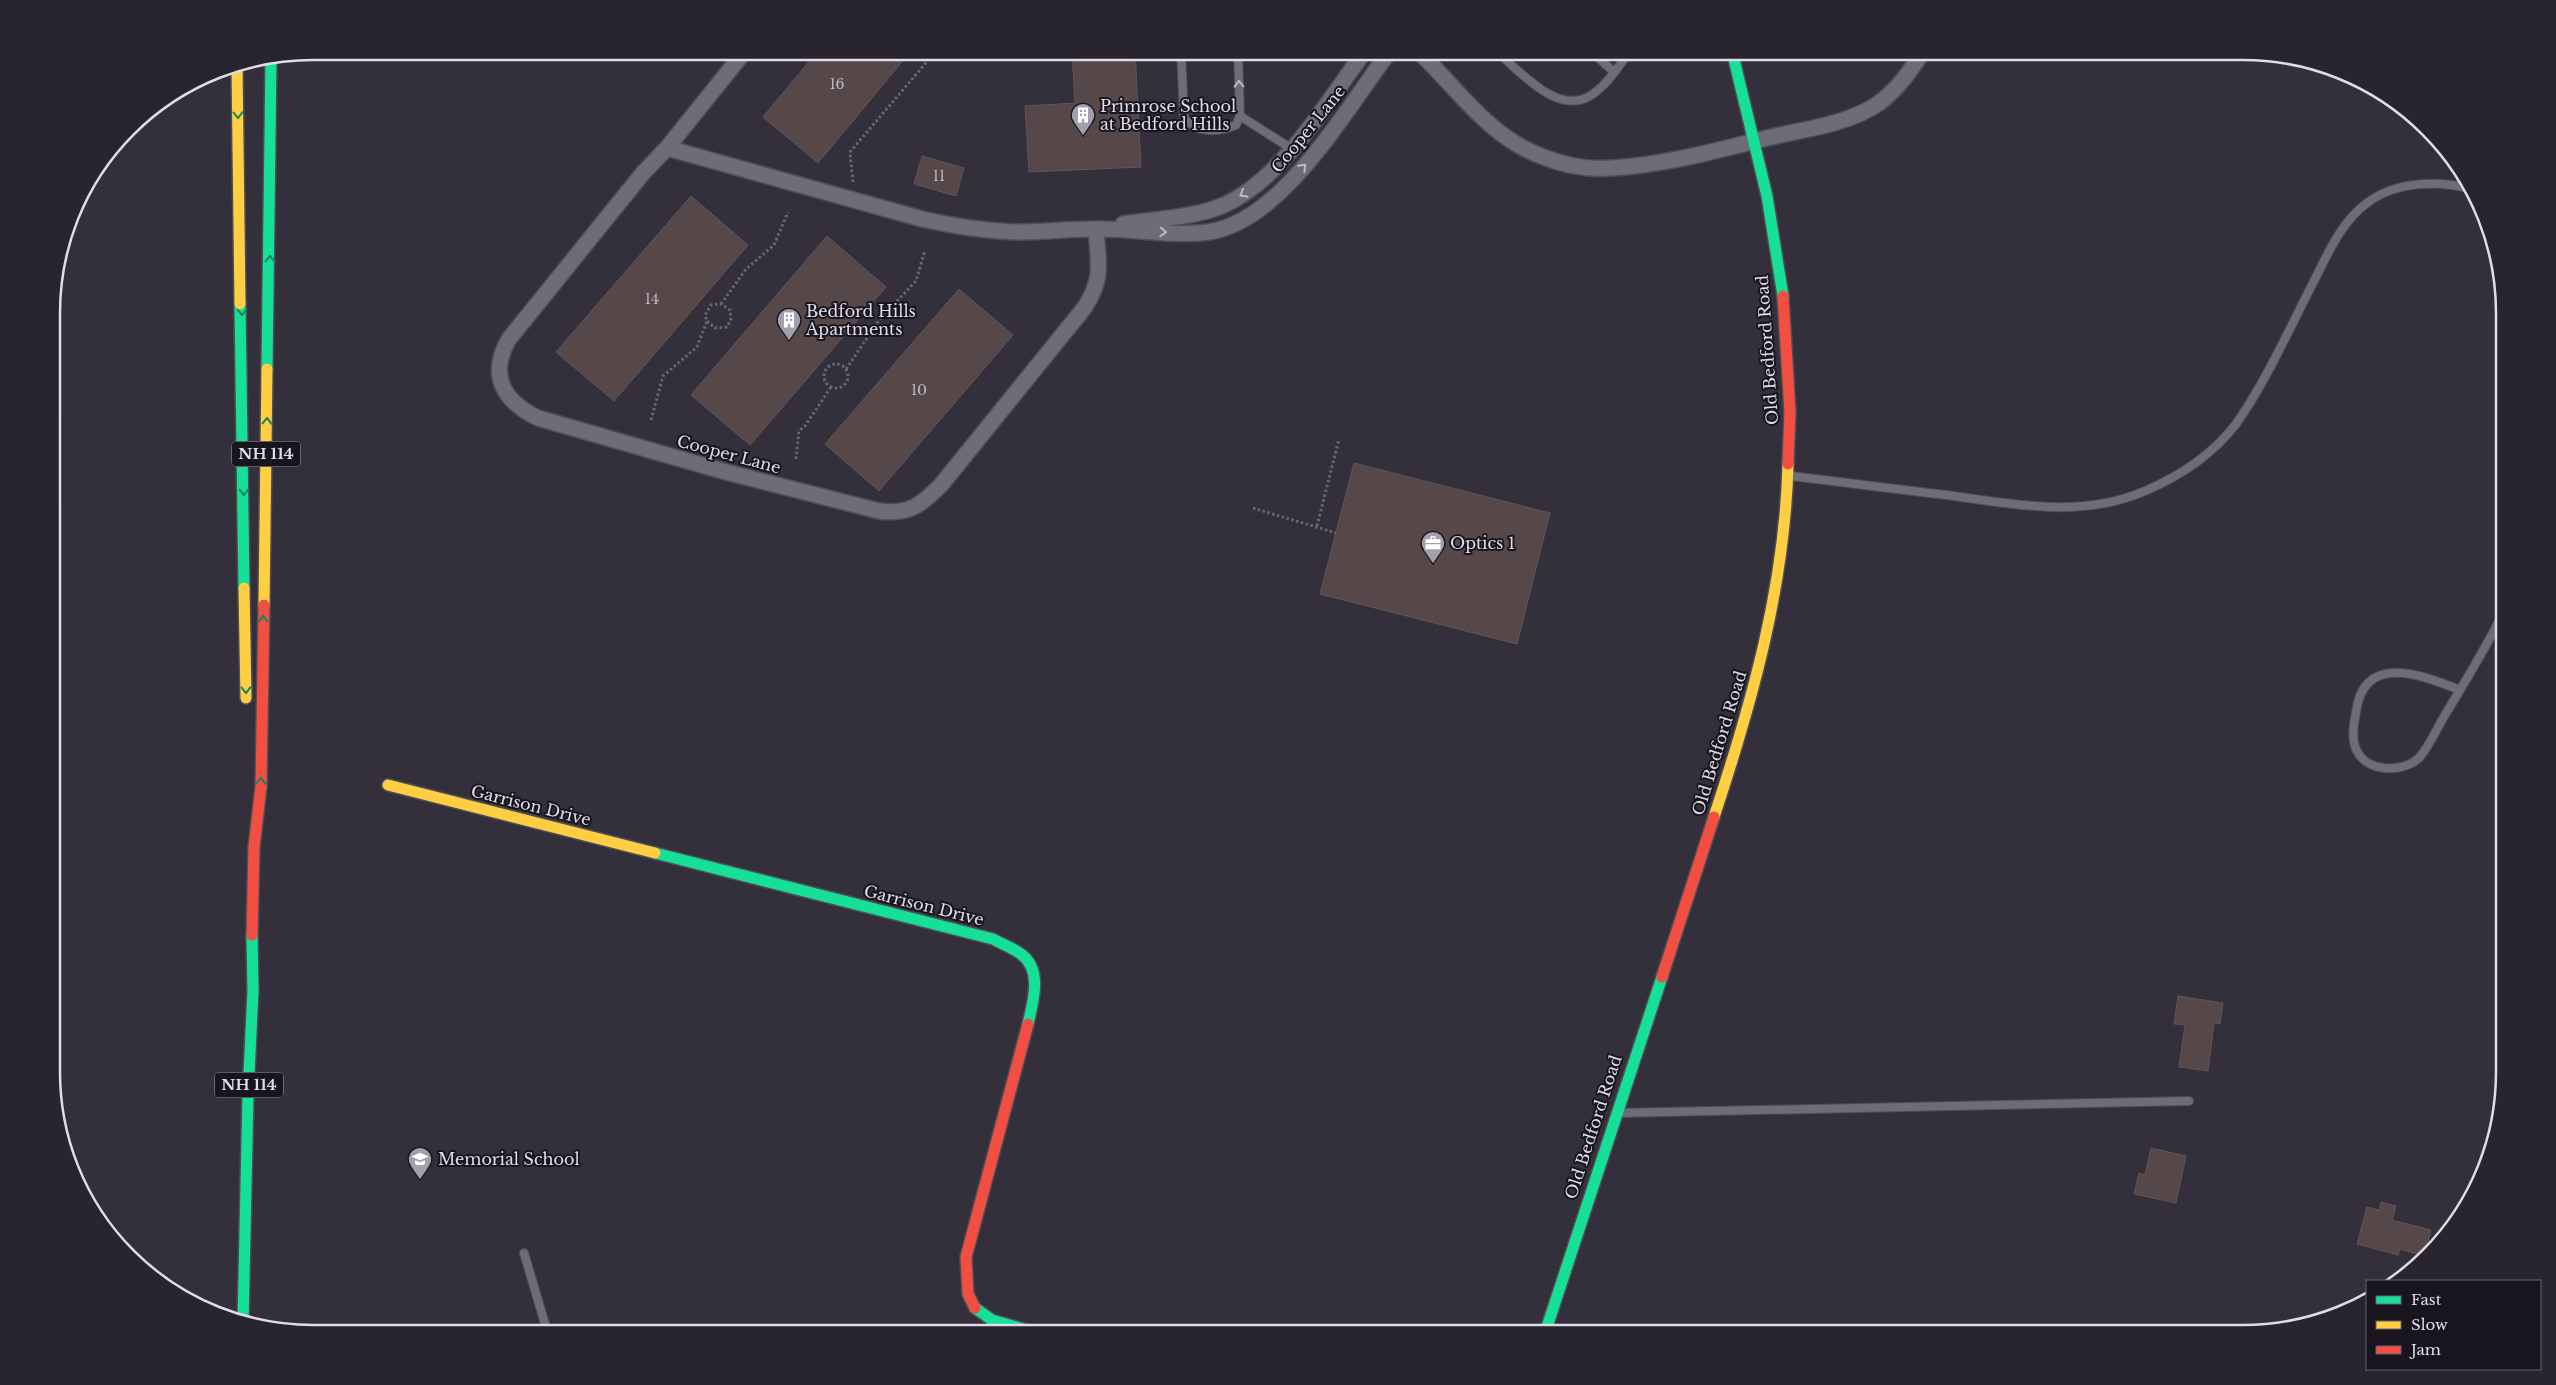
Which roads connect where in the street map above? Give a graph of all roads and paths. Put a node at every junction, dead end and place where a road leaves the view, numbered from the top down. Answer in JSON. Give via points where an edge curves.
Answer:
{"nodes":[{"id":1,"x":738,"y":60,"type":"edge"},
{"id":2,"x":928,"y":60,"type":"edge"},
{"id":3,"x":1181,"y":60,"type":"edge"},
{"id":4,"x":1238,"y":60,"type":"edge"},
{"id":5,"x":1358,"y":60,"type":"edge"},
{"id":6,"x":1383,"y":60,"type":"edge"},
{"id":7,"x":1426,"y":60,"type":"edge"},
{"id":8,"x":1507,"y":60,"type":"edge"},
{"id":9,"x":1601,"y":60,"type":"edge"},
{"id":10,"x":1623,"y":60,"type":"edge"},
{"id":11,"x":1734,"y":60,"type":"edge"},
{"id":12,"x":1918,"y":60,"type":"edge"},
{"id":13,"x":271,"y":64,"type":"edge"},
{"id":14,"x":237,"y":72,"type":"edge"},
{"id":15,"x":1614,"y":72,"type":"junction"},
{"id":16,"x":1240,"y":116,"type":"junction"},
{"id":17,"x":1756,"y":141,"type":"junction"},
{"id":18,"x":667,"y":148,"type":"junction"},
{"id":19,"x":1292,"y":149,"type":"junction"},
{"id":20,"x":854,"y":186,"type":"dead end"},
{"id":21,"x":2462,"y":188,"type":"edge"},
{"id":22,"x":788,"y":212,"type":"dead end"},
{"id":23,"x":1096,"y":229,"type":"junction"},
{"id":24,"x":925,"y":250,"type":"dead end"},
{"id":25,"x":721,"y":304,"type":"junction"},
{"id":26,"x":707,"y":321,"type":"junction"},
{"id":27,"x":846,"y":369,"type":"junction"},
{"id":28,"x":832,"y":387,"type":"junction"},
{"id":29,"x":651,"y":420,"type":"dead end"},
{"id":30,"x":1339,"y":439,"type":"dead end"},
{"id":31,"x":796,"y":459,"type":"dead end"},
{"id":32,"x":1788,"y":475,"type":"junction"},
{"id":33,"x":1253,"y":508,"type":"dead end"},
{"id":34,"x":1317,"y":526,"type":"junction"},
{"id":35,"x":1336,"y":533,"type":"dead end"},
{"id":36,"x":2496,"y":627,"type":"edge"},
{"id":37,"x":2460,"y":690,"type":"junction"},
{"id":38,"x":246,"y":708,"type":"dead end"},
{"id":39,"x":388,"y":785,"type":"dead end"},
{"id":40,"x":249,"y":794,"type":"dead end"},
{"id":41,"x":254,"y":847,"type":"junction"},
{"id":42,"x":2189,"y":1101,"type":"dead end"},
{"id":43,"x":1616,"y":1113,"type":"junction"},
{"id":44,"x":524,"y":1253,"type":"dead end"},
{"id":45,"x":243,"y":1315,"type":"edge"},
{"id":46,"x":545,"y":1325,"type":"edge"},
{"id":47,"x":1002,"y":1325,"type":"edge"},
{"id":48,"x":1548,"y":1325,"type":"edge"}],
"edges":[{"from":1,"to":18,"type":"street","name":"Cooper Lane"},
{"from":2,"to":20,"type":"path","via":[[850,152]]},
{"from":3,"to":16,"type":"lane","via":[[1184,118],[1188,123],[1205,131],[1217,130],[1236,125]]},
{"from":16,"to":4,"type":"lane","one_way":true},
{"from":5,"to":19,"type":"street","name":"Cooper Lane"},
{"from":23,"to":6,"type":"street","name":"Cooper Lane","one_way":true,"via":[[1188,234],[1231,226],[1253,215],[1309,161]]},
{"from":7,"to":17,"type":"street","via":[[1482,120],[1500,134],[1519,146],[1562,163],[1610,168],[1654,164]]},
{"from":8,"to":15,"type":"lane","via":[[1557,99],[1571,101],[1588,97]]},
{"from":9,"to":15,"type":"lane"},
{"from":10,"to":15,"type":"lane"},
{"from":11,"to":17,"type":"street","name":"Old Bedford Road"},
{"from":12,"to":17,"type":"street","via":[[1896,89],[1878,104],[1858,114]]},
{"from":41,"to":13,"type":"street","number":"NH 114","one_way":true,"via":[[261,787]]},
{"from":14,"to":38,"type":"street","number":"NH 114","one_way":true},
{"from":16,"to":19,"type":"lane"},
{"from":17,"to":32,"type":"street","name":"Old Bedford Road","via":[[1782,286],[1791,425]]},
{"from":18,"to":23,"type":"street","name":"Cooper Lane","via":[[956,227],[1016,232]]},
{"from":18,"to":23,"type":"street","name":"Cooper Lane","via":[[509,339],[499,364],[504,390],[512,403],[538,418],[726,472],[879,511],[898,514],[913,508],[941,485],[1085,308],[1099,279]]},
{"from":19,"to":23,"type":"street","name":"Cooper Lane","one_way":true,"via":[[1256,186],[1223,205]]},
{"from":21,"to":32,"type":"lane","via":[[2432,183],[2402,186],[2367,203],[2344,227],[2329,252],[2260,385],[2234,425],[2215,448],[2144,492],[2092,506],[2044,508]]},
{"from":22,"to":25,"type":"path","via":[[774,245],[746,269]]},
{"from":24,"to":27,"type":"path","via":[[916,281],[880,319]]},
{"from":25,"to":26,"type":"path","via":[[711,305]]},
{"from":25,"to":26,"type":"path","via":[[730,310],[731,319],[726,327],[715,328]]},
{"from":26,"to":29,"type":"path","via":[[697,347],[664,376]]},
{"from":27,"to":28,"type":"path","via":[[848,380],[844,387]]},
{"from":27,"to":28,"type":"path","via":[[838,364],[828,365],[824,381]]},
{"from":28,"to":31,"type":"path","via":[[799,431]]},
{"from":30,"to":34,"type":"path"},
{"from":32,"to":43,"type":"street","name":"Old Bedford Road","via":[[1780,564],[1751,702]]},
{"from":33,"to":34,"type":"path"},
{"from":34,"to":35,"type":"path"},
{"from":36,"to":37,"type":"lane"},
{"from":37,"to":37,"type":"lane","via":[[2419,757],[2404,767],[2388,769],[2370,764],[2357,751],[2353,732],[2357,702],[2363,688],[2376,676],[2405,672]]},
{"from":39,"to":47,"type":"street","name":"Garrison Drive","via":[[993,939],[1022,954],[1033,967],[1035,993],[966,1257],[964,1280],[971,1304],[988,1320]]},
{"from":40,"to":41,"type":"street","number":"NH 114"},
{"from":41,"to":45,"type":"street","number":"NH 114"},
{"from":42,"to":43,"type":"lane"},
{"from":43,"to":48,"type":"street","name":"Old Bedford Road"},
{"from":44,"to":46,"type":"lane"}]}
